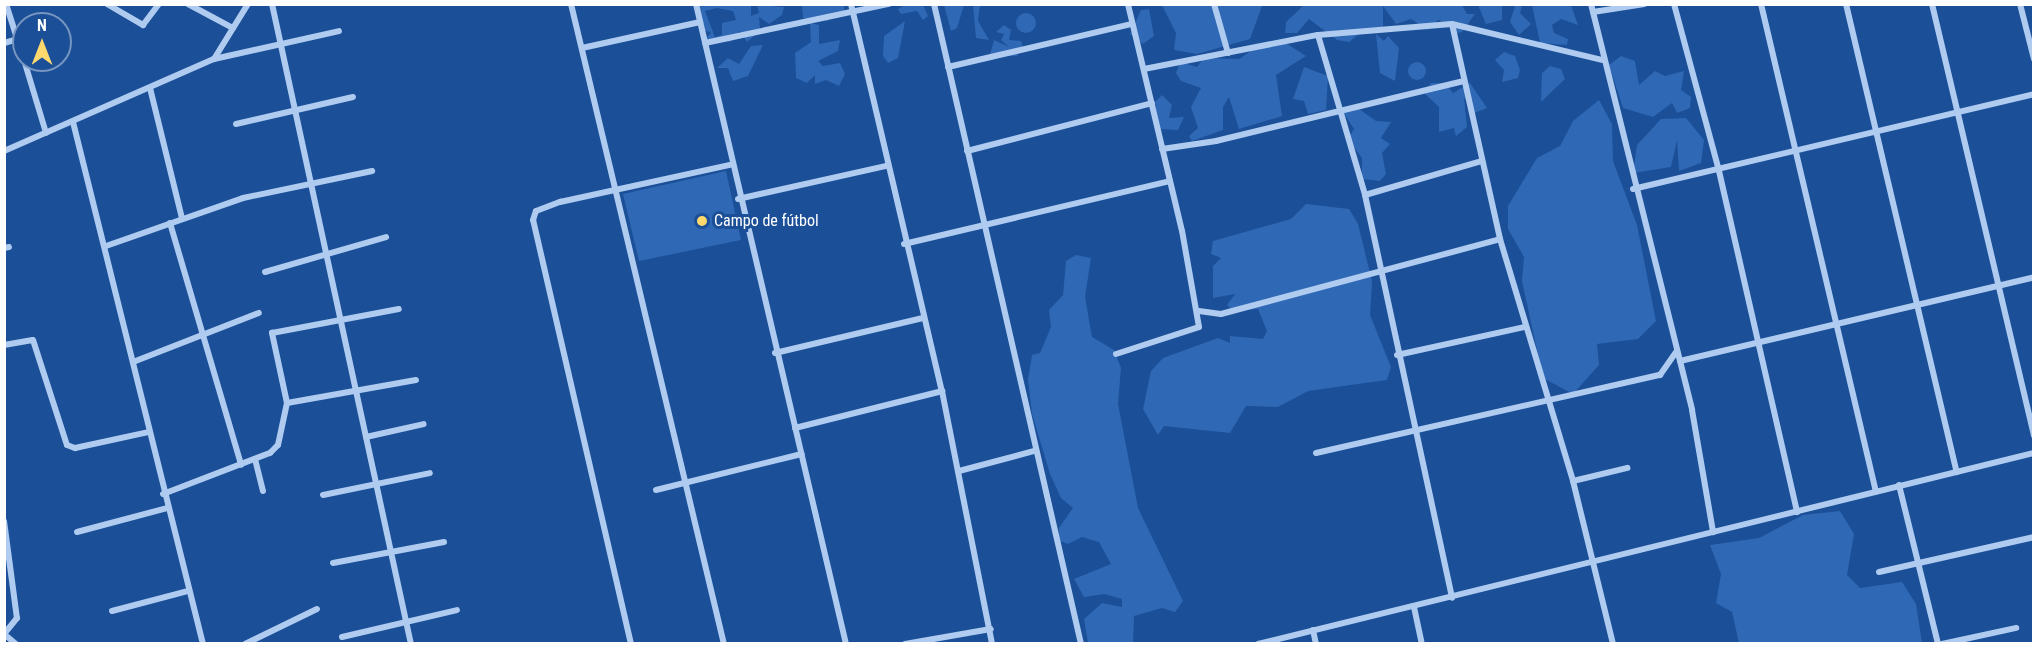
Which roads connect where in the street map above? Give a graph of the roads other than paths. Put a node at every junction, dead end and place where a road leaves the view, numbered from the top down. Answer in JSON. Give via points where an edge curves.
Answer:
{"nodes":[{"id":1,"x":6,"y":4,"type":"edge"},
{"id":2,"x":107,"y":4,"type":"edge"},
{"id":3,"x":159,"y":4,"type":"edge"},
{"id":4,"x":188,"y":4,"type":"edge"},
{"id":5,"x":248,"y":4,"type":"edge"},
{"id":6,"x":272,"y":4,"type":"edge"},
{"id":7,"x":571,"y":4,"type":"edge"},
{"id":8,"x":696,"y":4,"type":"edge"},
{"id":9,"x":851,"y":4,"type":"edge"},
{"id":10,"x":889,"y":4,"type":"edge"},
{"id":11,"x":934,"y":4,"type":"edge"},
{"id":12,"x":1128,"y":4,"type":"edge"},
{"id":13,"x":1214,"y":4,"type":"edge"},
{"id":14,"x":1591,"y":4,"type":"edge"},
{"id":15,"x":1644,"y":4,"type":"edge"},
{"id":16,"x":1674,"y":4,"type":"edge"},
{"id":17,"x":1761,"y":4,"type":"edge"},
{"id":18,"x":1846,"y":4,"type":"edge"},
{"id":19,"x":1932,"y":4,"type":"edge"},
{"id":20,"x":2020,"y":4,"type":"edge"},
{"id":21,"x":853,"y":12,"type":"junction"},
{"id":22,"x":1593,"y":12,"type":"junction"},
{"id":23,"x":12,"y":22,"type":"edge"},
{"id":24,"x":700,"y":22,"type":"junction"},
{"id":25,"x":1132,"y":24,"type":"junction"},
{"id":26,"x":1452,"y":24,"type":"junction"},
{"id":27,"x":233,"y":28,"type":"junction"},
{"id":28,"x":339,"y":31,"type":"dead end"},
{"id":29,"x":1318,"y":35,"type":"junction"},
{"id":30,"x":280,"y":42,"type":"junction"},
{"id":31,"x":705,"y":43,"type":"junction"},
{"id":32,"x":582,"y":48,"type":"junction"},
{"id":33,"x":1228,"y":52,"type":"junction"},
{"id":34,"x":214,"y":59,"type":"junction"},
{"id":35,"x":2034,"y":59,"type":"edge"},
{"id":36,"x":1602,"y":60,"type":"junction"},
{"id":37,"x":948,"y":67,"type":"junction"},
{"id":38,"x":1144,"y":69,"type":"junction"},
{"id":39,"x":28,"y":72,"type":"edge"},
{"id":40,"x":1464,"y":81,"type":"junction"},
{"id":41,"x":150,"y":88,"type":"junction"},
{"id":42,"x":2034,"y":94,"type":"edge"},
{"id":43,"x":353,"y":97,"type":"dead end"},
{"id":44,"x":1152,"y":103,"type":"junction"},
{"id":45,"x":295,"y":110,"type":"junction"},
{"id":46,"x":1340,"y":110,"type":"junction"},
{"id":47,"x":1959,"y":114,"type":"junction"},
{"id":48,"x":73,"y":122,"type":"junction"},
{"id":49,"x":236,"y":124,"type":"dead end"},
{"id":50,"x":46,"y":133,"type":"junction"},
{"id":51,"x":1878,"y":135,"type":"junction"},
{"id":52,"x":1162,"y":149,"type":"junction"},
{"id":53,"x":4,"y":151,"type":"edge"},
{"id":54,"x":967,"y":151,"type":"junction"},
{"id":55,"x":1798,"y":153,"type":"junction"},
{"id":56,"x":1482,"y":161,"type":"junction"},
{"id":57,"x":730,"y":165,"type":"junction"},
{"id":58,"x":886,"y":166,"type":"junction"},
{"id":59,"x":372,"y":171,"type":"dead end"},
{"id":60,"x":1719,"y":171,"type":"junction"},
{"id":61,"x":1170,"y":181,"type":"junction"},
{"id":62,"x":310,"y":183,"type":"junction"},
{"id":63,"x":1633,"y":189,"type":"junction"},
{"id":64,"x":619,"y":191,"type":"junction"},
{"id":65,"x":1365,"y":195,"type":"junction"},
{"id":66,"x":738,"y":199,"type":"junction"},
{"id":67,"x":183,"y":218,"type":"junction"},
{"id":68,"x":170,"y":223,"type":"junction"},
{"id":69,"x":984,"y":227,"type":"junction"},
{"id":70,"x":386,"y":237,"type":"dead end"},
{"id":71,"x":1500,"y":239,"type":"junction"},
{"id":72,"x":904,"y":244,"type":"junction"},
{"id":73,"x":106,"y":246,"type":"junction"},
{"id":74,"x":327,"y":254,"type":"junction"},
{"id":75,"x":265,"y":272,"type":"dead end"},
{"id":76,"x":1379,"y":272,"type":"junction"},
{"id":77,"x":2034,"y":277,"type":"edge"},
{"id":78,"x":2001,"y":284,"type":"junction"},
{"id":79,"x":1917,"y":303,"type":"junction"},
{"id":80,"x":399,"y":309,"type":"dead end"},
{"id":81,"x":1199,"y":311,"type":"junction"},
{"id":82,"x":259,"y":313,"type":"dead end"},
{"id":83,"x":923,"y":318,"type":"junction"},
{"id":84,"x":340,"y":320,"type":"junction"},
{"id":85,"x":1838,"y":322,"type":"junction"},
{"id":86,"x":1524,"y":327,"type":"junction"},
{"id":87,"x":201,"y":336,"type":"junction"},
{"id":88,"x":1757,"y":341,"type":"junction"},
{"id":89,"x":4,"y":345,"type":"edge"},
{"id":90,"x":1677,"y":350,"type":"junction"},
{"id":91,"x":775,"y":352,"type":"junction"},
{"id":92,"x":1116,"y":354,"type":"dead end"},
{"id":93,"x":1397,"y":355,"type":"junction"},
{"id":94,"x":1680,"y":361,"type":"junction"},
{"id":95,"x":133,"y":363,"type":"junction"},
{"id":96,"x":416,"y":380,"type":"dead end"},
{"id":97,"x":356,"y":390,"type":"junction"},
{"id":98,"x":942,"y":391,"type":"junction"},
{"id":99,"x":1546,"y":401,"type":"junction"},
{"id":100,"x":287,"y":403,"type":"junction"},
{"id":101,"x":424,"y":424,"type":"dead end"},
{"id":102,"x":795,"y":428,"type":"junction"},
{"id":103,"x":1413,"y":431,"type":"junction"},
{"id":104,"x":149,"y":432,"type":"junction"},
{"id":105,"x":2034,"y":436,"type":"edge"},
{"id":106,"x":366,"y":437,"type":"junction"},
{"id":107,"x":1034,"y":452,"type":"junction"},
{"id":108,"x":1316,"y":453,"type":"dead end"},
{"id":109,"x":2034,"y":453,"type":"edge"},
{"id":110,"x":802,"y":454,"type":"junction"},
{"id":111,"x":255,"y":459,"type":"junction"},
{"id":112,"x":241,"y":465,"type":"junction"},
{"id":113,"x":1627,"y":468,"type":"dead end"},
{"id":114,"x":959,"y":471,"type":"junction"},
{"id":115,"x":1957,"y":472,"type":"junction"},
{"id":116,"x":430,"y":473,"type":"dead end"},
{"id":117,"x":1573,"y":481,"type":"junction"},
{"id":118,"x":688,"y":482,"type":"junction"},
{"id":119,"x":376,"y":484,"type":"junction"},
{"id":120,"x":1899,"y":485,"type":"junction"},
{"id":121,"x":656,"y":490,"type":"dead end"},
{"id":122,"x":263,"y":491,"type":"dead end"},
{"id":123,"x":1876,"y":492,"type":"junction"},
{"id":124,"x":163,"y":494,"type":"junction"},
{"id":125,"x":323,"y":495,"type":"dead end"},
{"id":126,"x":167,"y":508,"type":"junction"},
{"id":127,"x":1797,"y":512,"type":"junction"},
{"id":128,"x":4,"y":521,"type":"edge"},
{"id":129,"x":77,"y":532,"type":"dead end"},
{"id":130,"x":1713,"y":532,"type":"junction"},
{"id":131,"x":2034,"y":537,"type":"edge"},
{"id":132,"x":444,"y":542,"type":"dead end"},
{"id":133,"x":391,"y":552,"type":"junction"},
{"id":134,"x":333,"y":563,"type":"dead end"},
{"id":135,"x":1595,"y":563,"type":"junction"},
{"id":136,"x":1920,"y":563,"type":"junction"},
{"id":137,"x":1880,"y":572,"type":"dead end"},
{"id":138,"x":188,"y":591,"type":"junction"},
{"id":139,"x":1452,"y":598,"type":"junction"},
{"id":140,"x":1414,"y":607,"type":"junction"},
{"id":141,"x":316,"y":609,"type":"dead end"},
{"id":142,"x":457,"y":610,"type":"dead end"},
{"id":143,"x":112,"y":611,"type":"dead end"},
{"id":144,"x":406,"y":622,"type":"junction"},
{"id":145,"x":991,"y":628,"type":"junction"},
{"id":146,"x":2016,"y":628,"type":"dead end"},
{"id":147,"x":1313,"y":630,"type":"junction"},
{"id":148,"x":4,"y":634,"type":"edge"},
{"id":149,"x":342,"y":637,"type":"dead end"},
{"id":150,"x":16,"y":644,"type":"edge"},
{"id":151,"x":203,"y":644,"type":"edge"},
{"id":152,"x":245,"y":644,"type":"edge"},
{"id":153,"x":411,"y":644,"type":"edge"},
{"id":154,"x":631,"y":644,"type":"edge"},
{"id":155,"x":724,"y":644,"type":"edge"},
{"id":156,"x":846,"y":644,"type":"edge"},
{"id":157,"x":905,"y":644,"type":"edge"},
{"id":158,"x":992,"y":644,"type":"edge"},
{"id":159,"x":1081,"y":644,"type":"edge"},
{"id":160,"x":1258,"y":644,"type":"edge"},
{"id":161,"x":1317,"y":644,"type":"edge"},
{"id":162,"x":1422,"y":644,"type":"edge"},
{"id":163,"x":1614,"y":644,"type":"edge"},
{"id":164,"x":1940,"y":644,"type":"edge"}],
"edges":[{"from":1,"to":23,"type":"street"},
{"from":2,"to":3,"type":"street","via":[[143,25]]},
{"from":4,"to":27,"type":"street"},
{"from":5,"to":27,"type":"street"},
{"from":6,"to":30,"type":"street"},
{"from":7,"to":32,"type":"street"},
{"from":8,"to":24,"type":"street"},
{"from":9,"to":21,"type":"street"},
{"from":10,"to":21,"type":"street"},
{"from":11,"to":37,"type":"street"},
{"from":12,"to":25,"type":"street"},
{"from":13,"to":33,"type":"street"},
{"from":14,"to":22,"type":"street"},
{"from":15,"to":22,"type":"street"},
{"from":16,"to":60,"type":"street"},
{"from":17,"to":55,"type":"street"},
{"from":18,"to":51,"type":"street"},
{"from":19,"to":47,"type":"street"},
{"from":20,"to":35,"type":"street"},
{"from":21,"to":31,"type":"street"},
{"from":21,"to":58,"type":"street"},
{"from":22,"to":36,"type":"street"},
{"from":24,"to":31,"type":"street"},
{"from":24,"to":32,"type":"street"},
{"from":25,"to":37,"type":"street"},
{"from":25,"to":38,"type":"street"},
{"from":26,"to":29,"type":"street"},
{"from":26,"to":36,"type":"street"},
{"from":26,"to":40,"type":"street"},
{"from":27,"to":34,"type":"street"},
{"from":28,"to":30,"type":"street"},
{"from":29,"to":33,"type":"street"},
{"from":29,"to":46,"type":"street"},
{"from":30,"to":34,"type":"street"},
{"from":30,"to":45,"type":"street"},
{"from":31,"to":57,"type":"street","via":[[727,123]]},
{"from":32,"to":64,"type":"street"},
{"from":33,"to":38,"type":"street"},
{"from":34,"to":41,"type":"street"},
{"from":36,"to":63,"type":"street"},
{"from":37,"to":54,"type":"street"},
{"from":38,"to":44,"type":"street"},
{"from":39,"to":50,"type":"street"},
{"from":40,"to":46,"type":"street"},
{"from":40,"to":56,"type":"street"},
{"from":41,"to":48,"type":"street"},
{"from":41,"to":67,"type":"street"},
{"from":42,"to":47,"type":"street"},
{"from":43,"to":45,"type":"street"},
{"from":44,"to":52,"type":"street"},
{"from":44,"to":54,"type":"street"},
{"from":45,"to":49,"type":"street"},
{"from":45,"to":62,"type":"street"},
{"from":46,"to":52,"type":"street"},
{"from":46,"to":65,"type":"street"},
{"from":47,"to":51,"type":"street"},
{"from":47,"to":78,"type":"street"},
{"from":48,"to":50,"type":"street"},
{"from":48,"to":73,"type":"street"},
{"from":50,"to":53,"type":"street"},
{"from":51,"to":55,"type":"street"},
{"from":51,"to":79,"type":"street"},
{"from":52,"to":61,"type":"street"},
{"from":54,"to":69,"type":"street"},
{"from":55,"to":60,"type":"street"},
{"from":55,"to":85,"type":"street"},
{"from":56,"to":65,"type":"street"},
{"from":56,"to":71,"type":"street"},
{"from":57,"to":64,"type":"street"},
{"from":57,"to":66,"type":"street"},
{"from":58,"to":66,"type":"street"},
{"from":58,"to":72,"type":"street"},
{"from":59,"to":62,"type":"street"},
{"from":60,"to":63,"type":"street"},
{"from":60,"to":88,"type":"street"},
{"from":61,"to":69,"type":"street"},
{"from":61,"to":81,"type":"street"},
{"from":62,"to":67,"type":"street"},
{"from":62,"to":74,"type":"street"},
{"from":63,"to":90,"type":"street"},
{"from":64,"to":118,"type":"street"},
{"from":64,"to":154,"type":"street","via":[[547,206],[536,211],[533,220]]},
{"from":65,"to":76,"type":"street"},
{"from":66,"to":91,"type":"street"},
{"from":67,"to":68,"type":"street"},
{"from":68,"to":73,"type":"street"},
{"from":68,"to":87,"type":"street"},
{"from":69,"to":72,"type":"street"},
{"from":69,"to":107,"type":"street"},
{"from":70,"to":74,"type":"street"},
{"from":71,"to":76,"type":"street"},
{"from":71,"to":86,"type":"street"},
{"from":72,"to":83,"type":"street"},
{"from":73,"to":95,"type":"street"},
{"from":74,"to":75,"type":"street"},
{"from":74,"to":84,"type":"street"},
{"from":76,"to":81,"type":"street","via":[[1221,314]]},
{"from":76,"to":93,"type":"street"},
{"from":77,"to":78,"type":"street"},
{"from":78,"to":79,"type":"street"},
{"from":78,"to":105,"type":"street"},
{"from":79,"to":85,"type":"street"},
{"from":79,"to":115,"type":"street"},
{"from":80,"to":84,"type":"street"},
{"from":81,"to":92,"type":"street","via":[[1195,332]]},
{"from":82,"to":87,"type":"street"},
{"from":83,"to":91,"type":"street"},
{"from":83,"to":98,"type":"street"},
{"from":84,"to":97,"type":"street"},
{"from":84,"to":100,"type":"street","via":[[271,334]]},
{"from":85,"to":88,"type":"street"},
{"from":85,"to":123,"type":"street"},
{"from":86,"to":93,"type":"street"},
{"from":86,"to":99,"type":"street"},
{"from":87,"to":95,"type":"street"},
{"from":87,"to":112,"type":"street"},
{"from":88,"to":94,"type":"street"},
{"from":88,"to":127,"type":"street"},
{"from":89,"to":104,"type":"street","via":[[33,340],[67,445],[75,448]]},
{"from":90,"to":94,"type":"street"},
{"from":90,"to":99,"type":"street","via":[[1660,375]]},
{"from":91,"to":102,"type":"street"},
{"from":93,"to":103,"type":"street"},
{"from":94,"to":130,"type":"street"},
{"from":95,"to":104,"type":"street"},
{"from":96,"to":97,"type":"street"},
{"from":97,"to":100,"type":"street"},
{"from":97,"to":106,"type":"street"},
{"from":98,"to":102,"type":"street"},
{"from":98,"to":114,"type":"street"},
{"from":99,"to":103,"type":"street"},
{"from":99,"to":117,"type":"street"},
{"from":100,"to":111,"type":"street","via":[[278,445]]},
{"from":101,"to":106,"type":"street"},
{"from":102,"to":110,"type":"street"},
{"from":103,"to":108,"type":"street"},
{"from":103,"to":139,"type":"street"},
{"from":104,"to":124,"type":"street"},
{"from":106,"to":119,"type":"street"},
{"from":107,"to":114,"type":"street"},
{"from":107,"to":159,"type":"street"},
{"from":109,"to":115,"type":"street"},
{"from":110,"to":118,"type":"street"},
{"from":110,"to":156,"type":"street"},
{"from":111,"to":112,"type":"street"},
{"from":111,"to":122,"type":"street"},
{"from":112,"to":124,"type":"street"},
{"from":113,"to":117,"type":"street"},
{"from":114,"to":145,"type":"street"},
{"from":115,"to":120,"type":"street"},
{"from":116,"to":119,"type":"street"},
{"from":117,"to":135,"type":"street"},
{"from":118,"to":121,"type":"street"},
{"from":118,"to":155,"type":"street"},
{"from":119,"to":125,"type":"street"},
{"from":119,"to":133,"type":"street"},
{"from":120,"to":123,"type":"street"},
{"from":120,"to":136,"type":"street"},
{"from":123,"to":127,"type":"street"},
{"from":124,"to":126,"type":"street"},
{"from":126,"to":129,"type":"street"},
{"from":126,"to":138,"type":"street"},
{"from":127,"to":130,"type":"street"},
{"from":128,"to":148,"type":"street","via":[[17,618]]},
{"from":130,"to":135,"type":"street"},
{"from":131,"to":136,"type":"street"},
{"from":132,"to":133,"type":"street"},
{"from":133,"to":134,"type":"street"},
{"from":133,"to":144,"type":"street"},
{"from":135,"to":139,"type":"street"},
{"from":135,"to":163,"type":"street"},
{"from":136,"to":137,"type":"street"},
{"from":136,"to":164,"type":"street"},
{"from":138,"to":143,"type":"street"},
{"from":138,"to":151,"type":"street"},
{"from":139,"to":140,"type":"street"},
{"from":140,"to":147,"type":"street"},
{"from":140,"to":162,"type":"street"},
{"from":141,"to":152,"type":"street"},
{"from":142,"to":144,"type":"street"},
{"from":144,"to":149,"type":"street"},
{"from":144,"to":153,"type":"street"},
{"from":145,"to":157,"type":"street"},
{"from":145,"to":158,"type":"street"},
{"from":146,"to":164,"type":"street"},
{"from":147,"to":160,"type":"street"},
{"from":147,"to":161,"type":"street"},
{"from":148,"to":150,"type":"street"}]}
